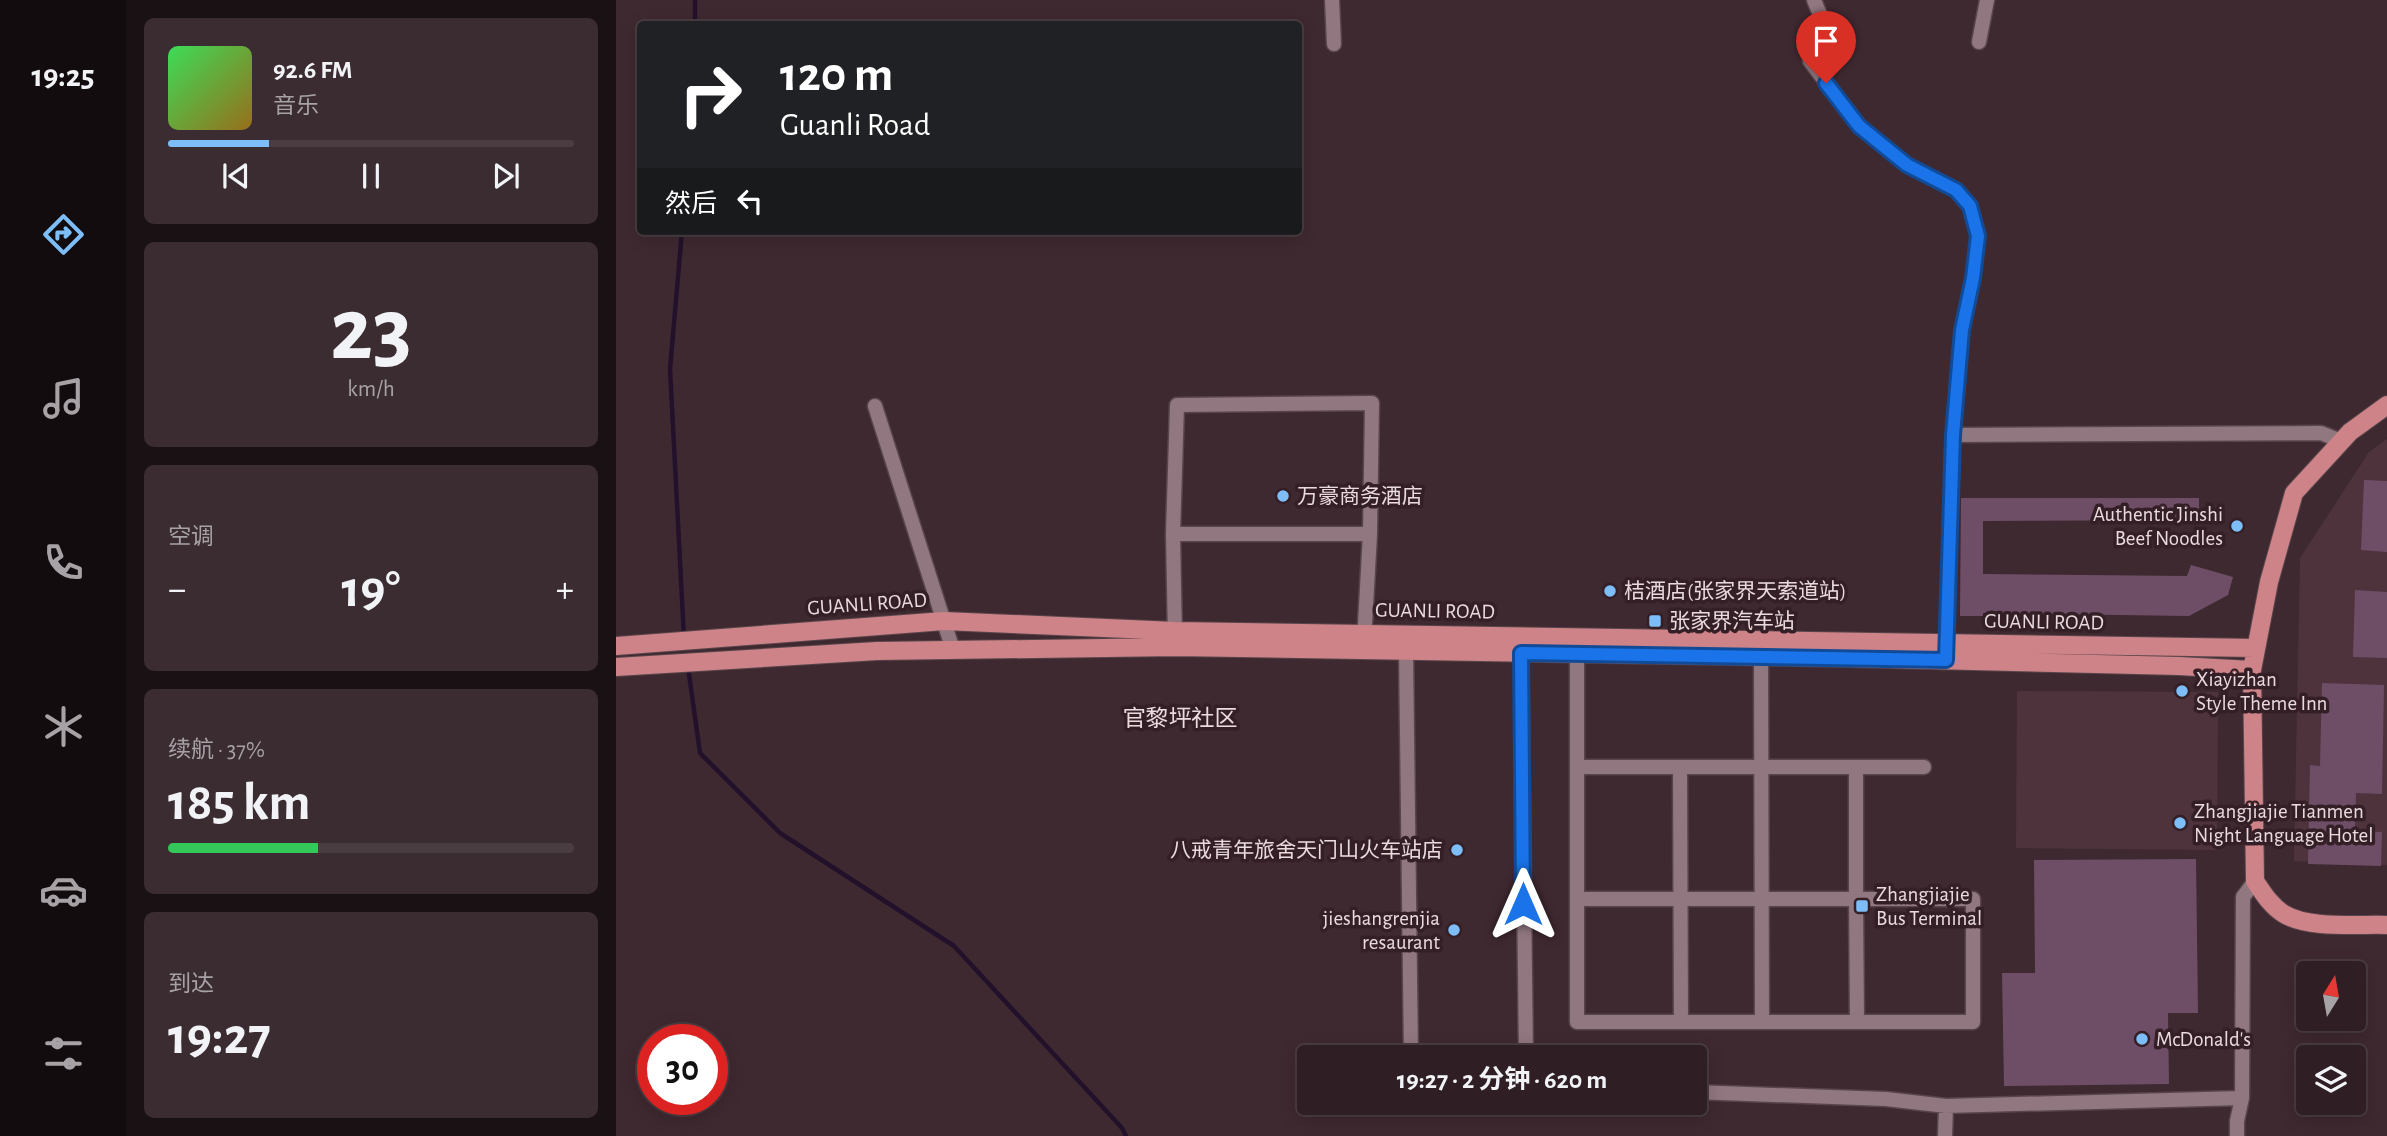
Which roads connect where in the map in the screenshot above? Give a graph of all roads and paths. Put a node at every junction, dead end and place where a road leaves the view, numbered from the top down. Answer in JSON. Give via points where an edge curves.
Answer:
{"nodes":[{"id":1,"x":1332,"y":0,"type":"edge"},
{"id":2,"x":1815,"y":0,"type":"edge"},
{"id":3,"x":1987,"y":0,"type":"edge"},
{"id":4,"x":1979,"y":42,"type":"dead end"},
{"id":5,"x":1334,"y":44,"type":"dead end"},
{"id":6,"x":2387,"y":405,"type":"edge"},
{"id":7,"x":875,"y":406,"type":"dead end"},
{"id":8,"x":1953,"y":435,"type":"junction"},
{"id":9,"x":2341,"y":441,"type":"junction"},
{"id":10,"x":1173,"y":534,"type":"junction"},
{"id":11,"x":1370,"y":534,"type":"junction"},
{"id":12,"x":944,"y":621,"type":"junction"},
{"id":13,"x":1175,"y":639,"type":"junction"},
{"id":14,"x":1364,"y":642,"type":"junction"},
{"id":15,"x":1521,"y":644,"type":"junction"},
{"id":16,"x":616,"y":646,"type":"edge"},
{"id":17,"x":2255,"y":648,"type":"junction"},
{"id":18,"x":953,"y":650,"type":"junction"},
{"id":19,"x":1406,"y":651,"type":"junction"},
{"id":20,"x":1946,"y":652,"type":"junction"},
{"id":21,"x":1577,"y":654,"type":"junction"},
{"id":22,"x":1761,"y":657,"type":"junction"},
{"id":23,"x":616,"y":667,"type":"edge"},
{"id":24,"x":2252,"y":670,"type":"junction"},
{"id":25,"x":1577,"y":767,"type":"junction"},
{"id":26,"x":1680,"y":767,"type":"junction"},
{"id":27,"x":1761,"y":767,"type":"junction"},
{"id":28,"x":1856,"y":767,"type":"junction"},
{"id":29,"x":1924,"y":767,"type":"dead end"},
{"id":30,"x":2255,"y":881,"type":"junction"},
{"id":31,"x":1577,"y":899,"type":"junction"},
{"id":32,"x":1681,"y":899,"type":"junction"},
{"id":33,"x":1762,"y":899,"type":"junction"},
{"id":34,"x":1856,"y":899,"type":"junction"},
{"id":35,"x":2387,"y":925,"type":"edge"},
{"id":36,"x":1681,"y":1022,"type":"junction"},
{"id":37,"x":1762,"y":1022,"type":"junction"},
{"id":38,"x":1857,"y":1022,"type":"junction"},
{"id":39,"x":1411,"y":1045,"type":"edge"},
{"id":40,"x":1526,"y":1045,"type":"edge"},
{"id":41,"x":1707,"y":1092,"type":"edge"},
{"id":42,"x":2242,"y":1098,"type":"junction"},
{"id":43,"x":1946,"y":1106,"type":"junction"},
{"id":44,"x":1945,"y":1136,"type":"edge"},
{"id":45,"x":2237,"y":1136,"type":"edge"}],
"edges":[{"from":1,"to":5,"type":"street"},
{"from":2,"to":8,"type":"street","via":[[1826,29],[1810,61],[1818,72],[1859,126],[1907,165],[1956,190],[1970,206],[1978,236],[1962,330]]},
{"from":3,"to":4,"type":"street"},
{"from":6,"to":9,"type":"main road"},
{"from":7,"to":12,"type":"street"},
{"from":8,"to":9,"type":"street","via":[[2321,433]]},
{"from":8,"to":20,"type":"street"},
{"from":9,"to":17,"type":"main road","via":[[2294,493]]},
{"from":10,"to":11,"type":"street"},
{"from":10,"to":11,"type":"street","via":[[1177,405],[1372,403]]},
{"from":10,"to":13,"type":"street"},
{"from":11,"to":14,"type":"street"},
{"from":12,"to":13,"type":"main road","name":"GUANLI ROAD"},
{"from":12,"to":16,"type":"main road","name":"GUANLI ROAD"},
{"from":12,"to":18,"type":"street"},
{"from":13,"to":14,"type":"main road","name":"GUANLI ROAD"},
{"from":13,"to":18,"type":"main road","name":"GUANLI ROAD"},
{"from":14,"to":15,"type":"main road","name":"GUANLI ROAD"},
{"from":14,"to":19,"type":"main road","name":"GUANLI ROAD"},
{"from":15,"to":19,"type":"main road","name":"GUANLI ROAD"},
{"from":15,"to":20,"type":"main road","name":"GUANLI ROAD"},
{"from":15,"to":21,"type":"main road","name":"GUANLI ROAD"},
{"from":15,"to":40,"type":"street"},
{"from":17,"to":20,"type":"main road","name":"GUANLI ROAD"},
{"from":17,"to":24,"type":"main road"},
{"from":18,"to":23,"type":"main road","name":"GUANLI ROAD"},
{"from":19,"to":39,"type":"street"},
{"from":20,"to":22,"type":"main road","name":"GUANLI ROAD"},
{"from":20,"to":24,"type":"main road","name":"GUANLI ROAD"},
{"from":21,"to":22,"type":"main road","name":"GUANLI ROAD"},
{"from":21,"to":25,"type":"street"},
{"from":22,"to":27,"type":"street"},
{"from":24,"to":30,"type":"main road"},
{"from":25,"to":26,"type":"street"},
{"from":25,"to":31,"type":"street"},
{"from":26,"to":27,"type":"street"},
{"from":26,"to":32,"type":"street"},
{"from":27,"to":28,"type":"street"},
{"from":27,"to":33,"type":"street"},
{"from":28,"to":29,"type":"street"},
{"from":28,"to":34,"type":"street"},
{"from":30,"to":35,"type":"main road","via":[[2284,915],[2306,922]]},
{"from":30,"to":42,"type":"street","via":[[2243,897]]},
{"from":31,"to":32,"type":"street"},
{"from":31,"to":36,"type":"street","via":[[1577,1022]]},
{"from":32,"to":33,"type":"street"},
{"from":32,"to":36,"type":"street"},
{"from":33,"to":34,"type":"street"},
{"from":33,"to":37,"type":"street"},
{"from":34,"to":38,"type":"street"},
{"from":34,"to":38,"type":"street","via":[[1973,899],[1973,1022]]},
{"from":36,"to":37,"type":"street"},
{"from":37,"to":38,"type":"street"},
{"from":41,"to":43,"type":"street","via":[[1886,1099]]},
{"from":42,"to":43,"type":"street"},
{"from":42,"to":45,"type":"street"},
{"from":43,"to":44,"type":"street"}]}
